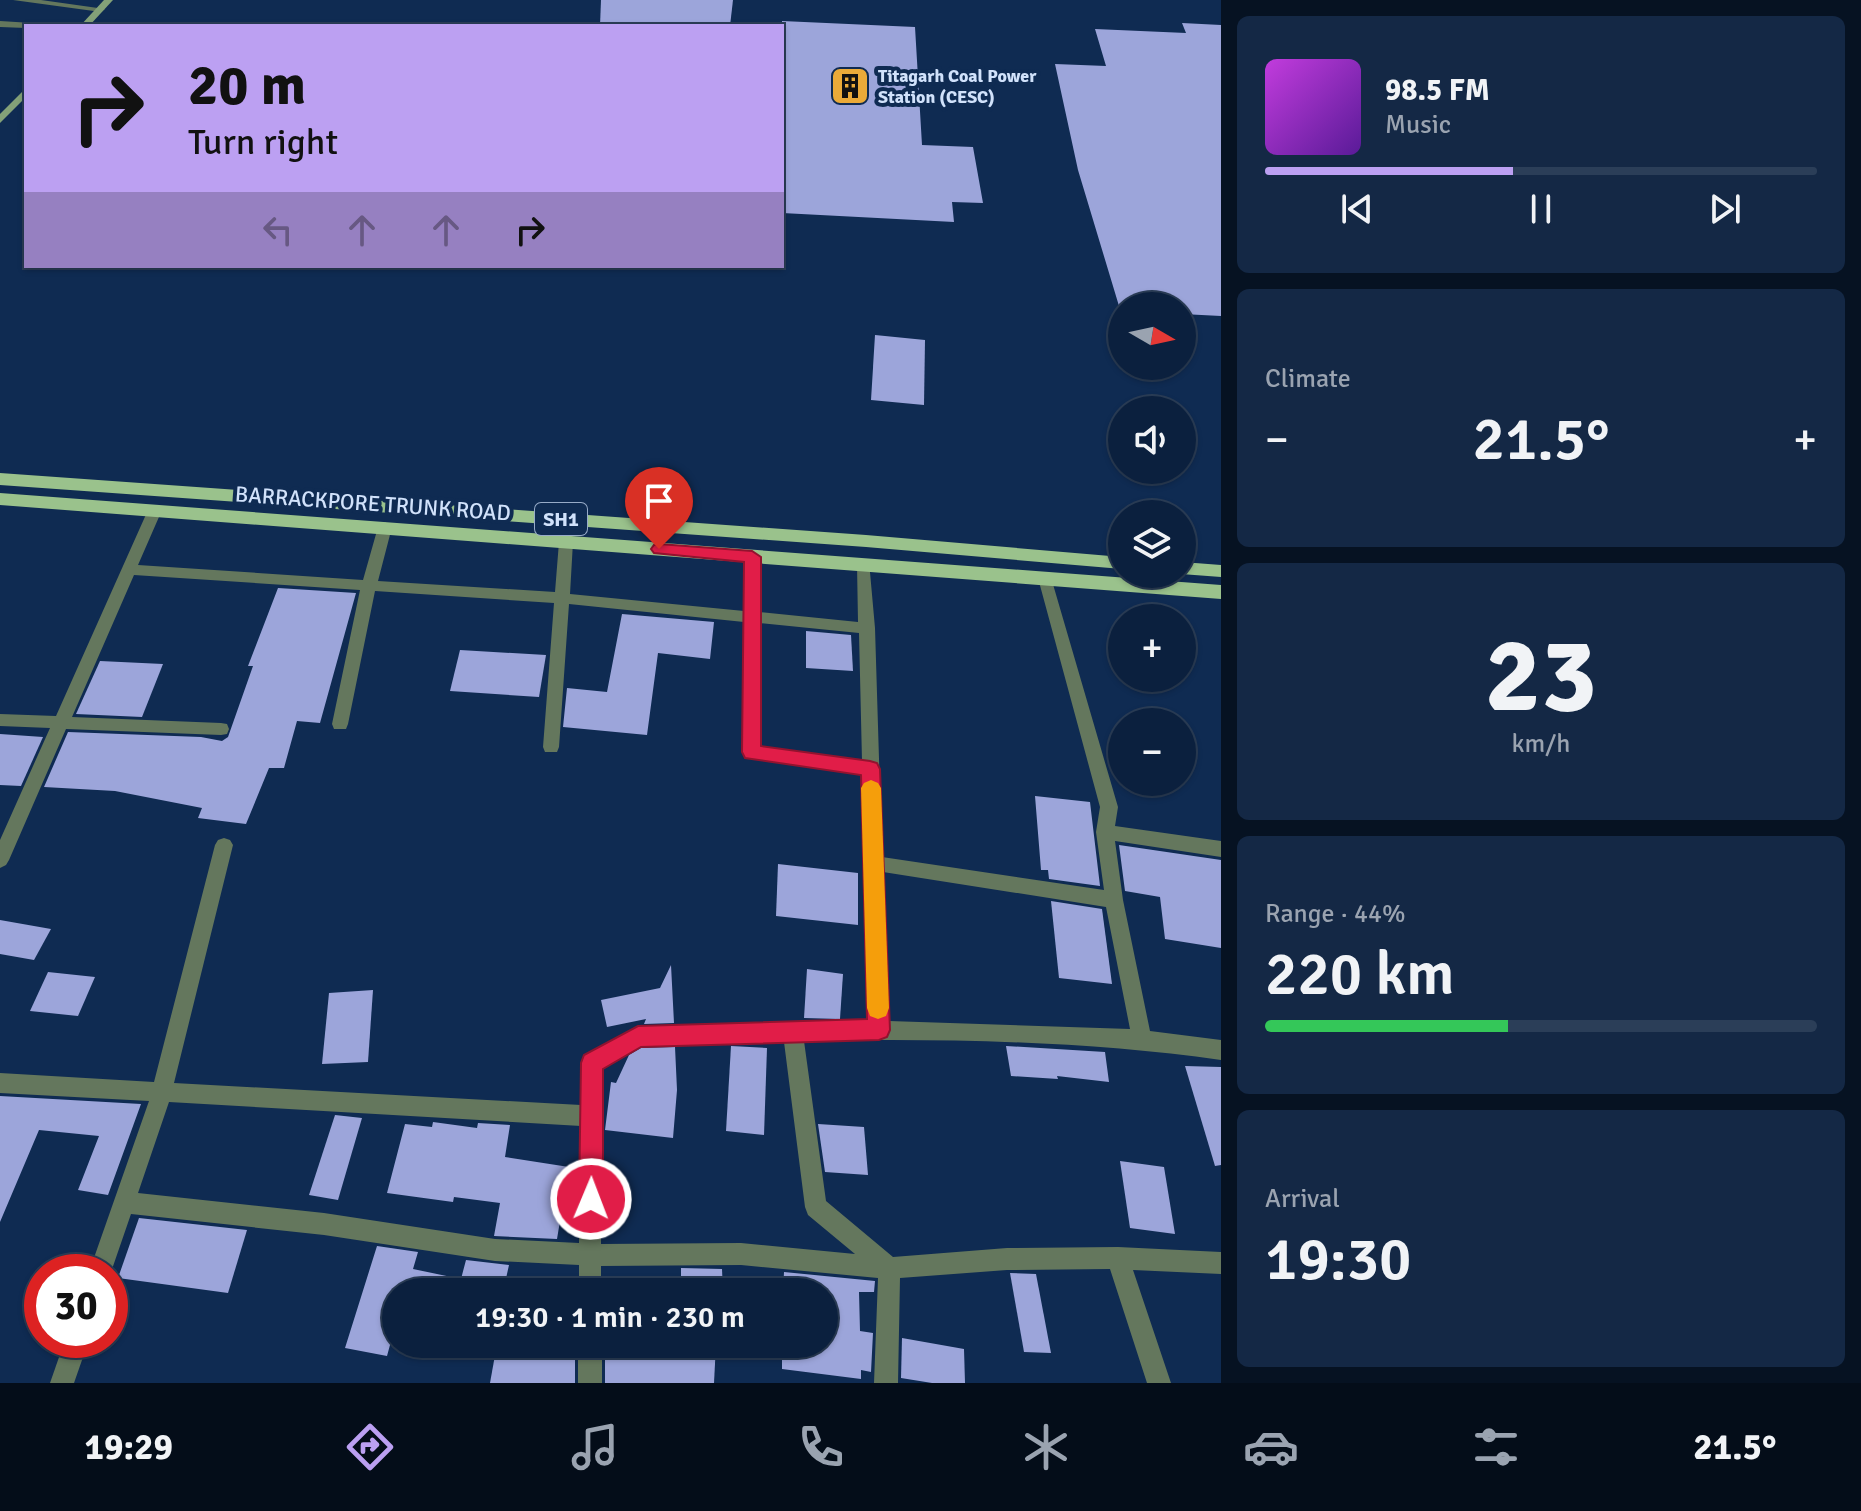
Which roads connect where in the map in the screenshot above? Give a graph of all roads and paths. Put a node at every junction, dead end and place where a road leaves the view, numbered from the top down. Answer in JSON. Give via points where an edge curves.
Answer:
{"nodes":[{"id":1,"x":17,"y":0,"type":"edge"},
{"id":2,"x":109,"y":0,"type":"edge"},
{"id":3,"x":101,"y":9,"type":"junction"},
{"id":4,"x":0,"y":24,"type":"edge"},
{"id":5,"x":86,"y":24,"type":"edge"},
{"id":6,"x":24,"y":26,"type":"edge"},
{"id":7,"x":24,"y":93,"type":"edge"},
{"id":8,"x":0,"y":120,"type":"edge"},
{"id":9,"x":0,"y":479,"type":"edge"},
{"id":10,"x":0,"y":499,"type":"edge"},
{"id":11,"x":155,"y":510,"type":"junction"},
{"id":12,"x":385,"y":527,"type":"junction"},
{"id":13,"x":566,"y":542,"type":"junction"},
{"id":14,"x":752,"y":557,"type":"junction"},
{"id":15,"x":1108,"y":562,"type":"edge"},
{"id":16,"x":864,"y":565,"type":"junction"},
{"id":17,"x":129,"y":569,"type":"junction"},
{"id":18,"x":1196,"y":569,"type":"edge"},
{"id":19,"x":1221,"y":571,"type":"edge"},
{"id":20,"x":1045,"y":578,"type":"junction"},
{"id":21,"x":369,"y":584,"type":"junction"},
{"id":22,"x":1221,"y":592,"type":"edge"},
{"id":23,"x":562,"y":599,"type":"junction"},
{"id":24,"x":752,"y":618,"type":"junction"},
{"id":25,"x":867,"y":628,"type":"junction"},
{"id":26,"x":0,"y":720,"type":"edge"},
{"id":27,"x":60,"y":721,"type":"junction"},
{"id":28,"x":340,"y":724,"type":"dead end"},
{"id":29,"x":221,"y":729,"type":"dead end"},
{"id":30,"x":551,"y":747,"type":"dead end"},
{"id":31,"x":870,"y":769,"type":"junction"},
{"id":32,"x":1105,"y":832,"type":"junction"},
{"id":33,"x":224,"y":845,"type":"dead end"},
{"id":34,"x":1221,"y":849,"type":"edge"},
{"id":35,"x":0,"y":860,"type":"edge"},
{"id":36,"x":874,"y":863,"type":"junction"},
{"id":37,"x":1114,"y":900,"type":"junction"},
{"id":38,"x":879,"y":1030,"type":"junction"},
{"id":39,"x":793,"y":1032,"type":"junction"},
{"id":40,"x":1142,"y":1039,"type":"junction"},
{"id":41,"x":1221,"y":1050,"type":"edge"},
{"id":42,"x":0,"y":1083,"type":"edge"},
{"id":43,"x":162,"y":1092,"type":"junction"},
{"id":44,"x":592,"y":1116,"type":"junction"},
{"id":45,"x":124,"y":1202,"type":"junction"},
{"id":46,"x":106,"y":1254,"type":"edge"},
{"id":47,"x":591,"y":1255,"type":"junction"},
{"id":48,"x":1118,"y":1258,"type":"junction"},
{"id":49,"x":1221,"y":1263,"type":"edge"},
{"id":50,"x":889,"y":1268,"type":"junction"},
{"id":51,"x":590,"y":1278,"type":"edge"},
{"id":52,"x":71,"y":1358,"type":"edge"},
{"id":53,"x":590,"y":1358,"type":"edge"},
{"id":54,"x":62,"y":1383,"type":"edge"},
{"id":55,"x":590,"y":1383,"type":"edge"},
{"id":56,"x":886,"y":1383,"type":"edge"},
{"id":57,"x":1159,"y":1383,"type":"edge"}],
"edges":[{"from":1,"to":3,"type":"street"},
{"from":2,"to":3,"type":"street"},
{"from":3,"to":5,"type":"street"},
{"from":4,"to":6,"type":"street"},
{"from":7,"to":8,"type":"street"},
{"from":9,"to":15,"type":"main road","name":"BARRACKPORE TRUNK ROAD","number":"SH1"},
{"from":10,"to":11,"type":"main road","name":"BARRACKPORE TRUNK ROAD","number":"SH1"},
{"from":11,"to":12,"type":"main road","name":"BARRACKPORE TRUNK ROAD","number":"SH1"},
{"from":11,"to":17,"type":"street"},
{"from":12,"to":13,"type":"main road","name":"BARRACKPORE TRUNK ROAD","number":"SH1"},
{"from":12,"to":21,"type":"street"},
{"from":13,"to":14,"type":"main road","name":"BARRACKPORE TRUNK ROAD","number":"SH1"},
{"from":13,"to":23,"type":"street"},
{"from":14,"to":16,"type":"main road","name":"BARRACKPORE TRUNK ROAD","number":"SH1"},
{"from":14,"to":24,"type":"street"},
{"from":16,"to":20,"type":"main road","name":"BARRACKPORE TRUNK ROAD","number":"SH1"},
{"from":16,"to":25,"type":"street"},
{"from":17,"to":21,"type":"street","via":[[282,583]]},
{"from":17,"to":27,"type":"street"},
{"from":18,"to":19,"type":"main road"},
{"from":20,"to":22,"type":"main road","name":"BARRACKPORE TRUNK ROAD","number":"SH1"},
{"from":20,"to":32,"type":"street","via":[[1109,807]]},
{"from":21,"to":23,"type":"street"},
{"from":21,"to":28,"type":"street"},
{"from":23,"to":24,"type":"street"},
{"from":23,"to":30,"type":"street"},
{"from":24,"to":25,"type":"street"},
{"from":24,"to":31,"type":"street","via":[[751,752]]},
{"from":25,"to":31,"type":"street"},
{"from":26,"to":27,"type":"street"},
{"from":27,"to":29,"type":"street"},
{"from":27,"to":35,"type":"street"},
{"from":31,"to":36,"type":"street"},
{"from":32,"to":34,"type":"street"},
{"from":32,"to":37,"type":"street"},
{"from":33,"to":43,"type":"street"},
{"from":36,"to":37,"type":"street"},
{"from":36,"to":38,"type":"street"},
{"from":37,"to":40,"type":"street"},
{"from":38,"to":39,"type":"street"},
{"from":38,"to":40,"type":"street"},
{"from":39,"to":44,"type":"street","via":[[638,1036],[592,1063]]},
{"from":39,"to":50,"type":"street","via":[[816,1207]]},
{"from":40,"to":41,"type":"street"},
{"from":42,"to":43,"type":"street"},
{"from":43,"to":44,"type":"street"},
{"from":43,"to":45,"type":"street"},
{"from":44,"to":47,"type":"street"},
{"from":45,"to":46,"type":"street"},
{"from":45,"to":47,"type":"street","via":[[495,1250]]},
{"from":47,"to":50,"type":"street","via":[[741,1254]]},
{"from":47,"to":51,"type":"street"},
{"from":48,"to":49,"type":"street"},
{"from":48,"to":50,"type":"street"},
{"from":48,"to":57,"type":"street"},
{"from":50,"to":56,"type":"street"},
{"from":52,"to":54,"type":"street"},
{"from":53,"to":55,"type":"street"}]}
